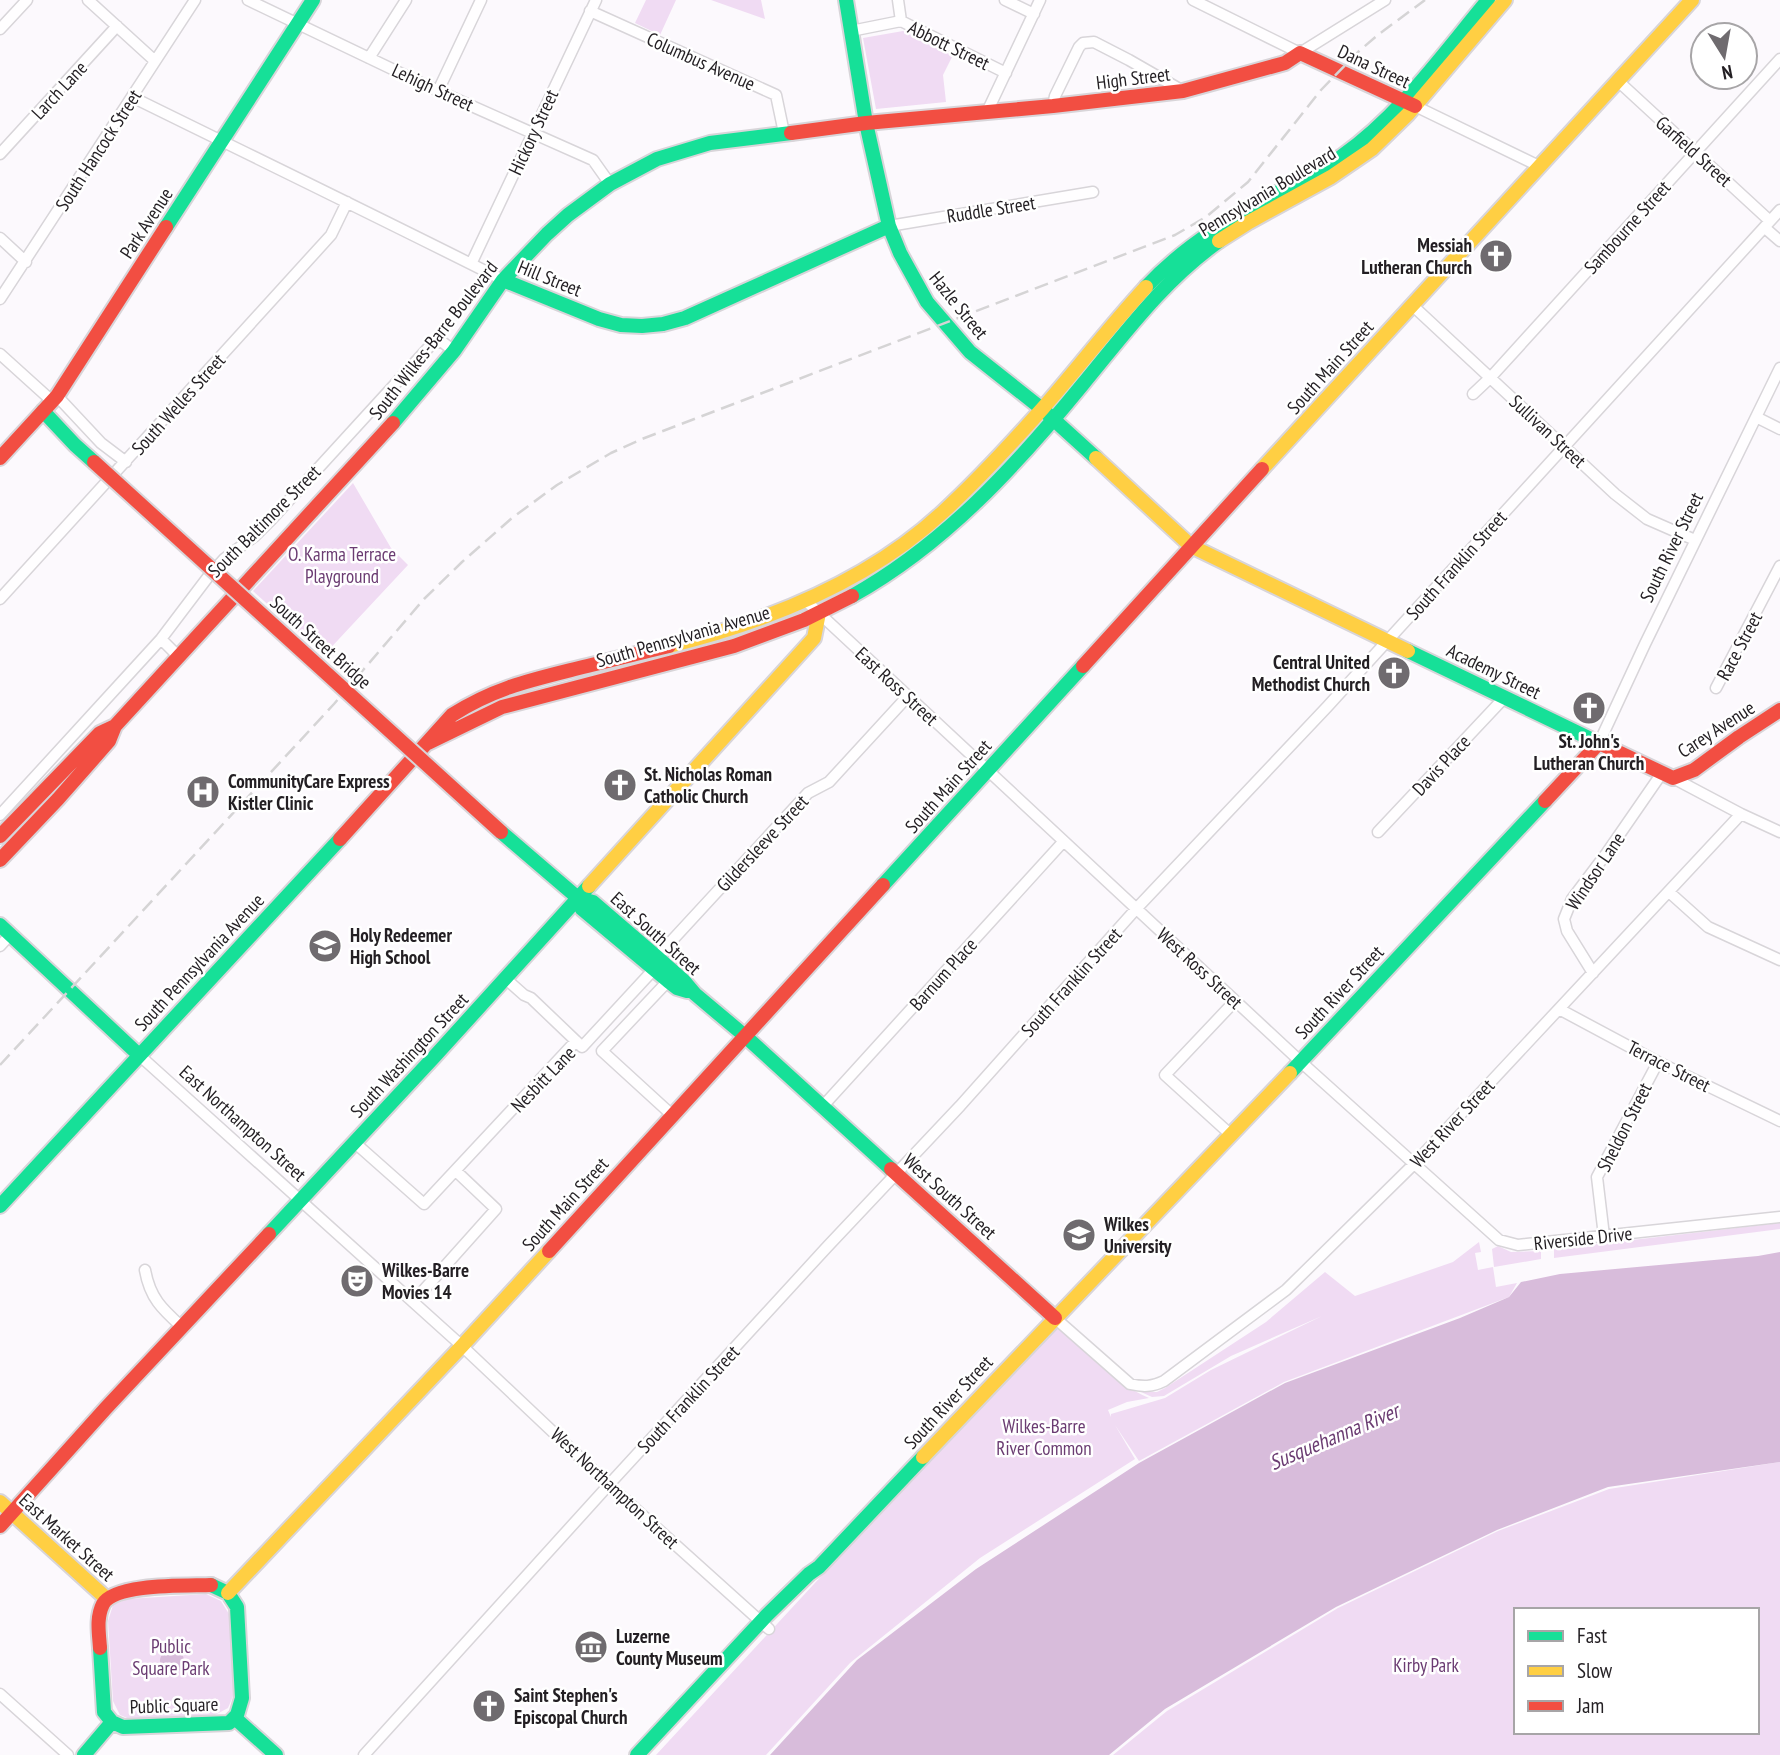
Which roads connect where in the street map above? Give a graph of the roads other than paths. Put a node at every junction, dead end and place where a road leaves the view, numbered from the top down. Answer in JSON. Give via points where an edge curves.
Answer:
{"nodes":[{"id":1,"x":27,"y":0,"type":"edge"},
{"id":2,"x":88,"y":0,"type":"edge"},
{"id":3,"x":195,"y":0,"type":"edge"},
{"id":4,"x":248,"y":0,"type":"edge"},
{"id":5,"x":313,"y":0,"type":"edge"},
{"id":6,"x":406,"y":0,"type":"edge"},
{"id":7,"x":481,"y":0,"type":"edge"},
{"id":8,"x":596,"y":0,"type":"edge"},
{"id":9,"x":846,"y":0,"type":"edge"},
{"id":10,"x":898,"y":0,"type":"edge"},
{"id":11,"x":1004,"y":0,"type":"edge"},
{"id":12,"x":1040,"y":0,"type":"edge"},
{"id":13,"x":1193,"y":0,"type":"edge"},
{"id":14,"x":1385,"y":0,"type":"edge"},
{"id":15,"x":1488,"y":0,"type":"edge"},
{"id":16,"x":1505,"y":0,"type":"edge"},
{"id":17,"x":1692,"y":0,"type":"edge"},
{"id":18,"x":590,"y":11,"type":"junction"},
{"id":19,"x":1034,"y":14,"type":"junction"},
{"id":20,"x":901,"y":22,"type":"junction"},
{"id":21,"x":298,"y":23,"type":"junction"},
{"id":22,"x":117,"y":26,"type":"junction"},
{"id":23,"x":0,"y":29,"type":"edge"},
{"id":24,"x":851,"y":31,"type":"junction"},
{"id":25,"x":1300,"y":53,"type":"junction"},
{"id":26,"x":369,"y":58,"type":"junction"},
{"id":27,"x":1780,"y":59,"type":"edge"},
{"id":28,"x":155,"y":61,"type":"junction"},
{"id":29,"x":1006,"y":73,"type":"junction"},
{"id":30,"x":1618,"y":82,"type":"junction"},
{"id":31,"x":438,"y":91,"type":"junction"},
{"id":32,"x":1183,"y":91,"type":"junction"},
{"id":33,"x":132,"y":97,"type":"junction"},
{"id":34,"x":1409,"y":103,"type":"junction"},
{"id":35,"x":1053,"y":106,"type":"junction"},
{"id":36,"x":987,"y":111,"type":"junction"},
{"id":37,"x":866,"y":122,"type":"junction"},
{"id":38,"x":533,"y":133,"type":"junction"},
{"id":39,"x":784,"y":133,"type":"junction"},
{"id":40,"x":222,"y":141,"type":"junction"},
{"id":41,"x":1696,"y":152,"type":"junction"},
{"id":42,"x":0,"y":154,"type":"edge"},
{"id":43,"x":1539,"y":166,"type":"junction"},
{"id":44,"x":610,"y":184,"type":"junction"},
{"id":45,"x":1093,"y":191,"type":"dead end"},
{"id":46,"x":347,"y":202,"type":"junction"},
{"id":47,"x":1780,"y":210,"type":"edge"},
{"id":48,"x":1768,"y":224,"type":"junction"},
{"id":49,"x":889,"y":226,"type":"junction"},
{"id":50,"x":0,"y":238,"type":"edge"},
{"id":51,"x":1780,"y":241,"type":"edge"},
{"id":52,"x":26,"y":262,"type":"junction"},
{"id":53,"x":471,"y":264,"type":"junction"},
{"id":54,"x":503,"y":280,"type":"junction"},
{"id":55,"x":0,"y":299,"type":"edge"},
{"id":56,"x":1412,"y":305,"type":"junction"},
{"id":57,"x":454,"y":351,"type":"junction"},
{"id":58,"x":0,"y":354,"type":"edge"},
{"id":59,"x":1780,"y":368,"type":"edge"},
{"id":60,"x":1491,"y":377,"type":"junction"},
{"id":61,"x":1473,"y":394,"type":"dead end"},
{"id":62,"x":51,"y":403,"type":"junction"},
{"id":63,"x":1042,"y":409,"type":"junction"},
{"id":64,"x":1756,"y":417,"type":"junction"},
{"id":65,"x":1054,"y":419,"type":"junction"},
{"id":66,"x":1780,"y":429,"type":"edge"},
{"id":67,"x":1564,"y":446,"type":"junction"},
{"id":68,"x":0,"y":458,"type":"edge"},
{"id":69,"x":126,"y":462,"type":"junction"},
{"id":70,"x":1695,"y":540,"type":"junction"},
{"id":71,"x":1191,"y":546,"type":"junction"},
{"id":72,"x":1780,"y":566,"type":"edge"},
{"id":73,"x":0,"y":599,"type":"edge"},
{"id":74,"x":806,"y":601,"type":"junction"},
{"id":75,"x":819,"y":613,"type":"junction"},
{"id":76,"x":161,"y":639,"type":"junction"},
{"id":77,"x":1387,"y":640,"type":"junction"},
{"id":78,"x":179,"y":657,"type":"junction"},
{"id":79,"x":1716,"y":688,"type":"dead end"},
{"id":80,"x":908,"y":696,"type":"junction"},
{"id":81,"x":1504,"y":698,"type":"junction"},
{"id":82,"x":1780,"y":710,"type":"edge"},
{"id":83,"x":115,"y":726,"type":"junction"},
{"id":84,"x":1599,"y":743,"type":"junction"},
{"id":85,"x":427,"y":744,"type":"junction"},
{"id":86,"x":988,"y":771,"type":"junction"},
{"id":87,"x":1667,"y":775,"type":"junction"},
{"id":88,"x":28,"y":784,"type":"junction"},
{"id":89,"x":36,"y":800,"type":"junction"},
{"id":90,"x":1741,"y":814,"type":"junction"},
{"id":91,"x":0,"y":815,"type":"edge"},
{"id":92,"x":1778,"y":829,"type":"edge"},
{"id":93,"x":1378,"y":832,"type":"dead end"},
{"id":94,"x":0,"y":836,"type":"edge"},
{"id":95,"x":1063,"y":842,"type":"junction"},
{"id":96,"x":0,"y":860,"type":"edge"},
{"id":97,"x":1669,"y":891,"type":"junction"},
{"id":98,"x":578,"y":898,"type":"junction"},
{"id":99,"x":1136,"y":909,"type":"junction"},
{"id":100,"x":5,"y":930,"type":"edge"},
{"id":101,"x":0,"y":946,"type":"edge"},
{"id":102,"x":1780,"y":960,"type":"edge"},
{"id":103,"x":656,"y":963,"type":"junction"},
{"id":104,"x":1593,"y":973,"type":"junction"},
{"id":105,"x":506,"y":979,"type":"junction"},
{"id":106,"x":668,"y":981,"type":"junction"},
{"id":107,"x":695,"y":994,"type":"junction"},
{"id":108,"x":1235,"y":1001,"type":"junction"},
{"id":109,"x":1559,"y":1009,"type":"junction"},
{"id":110,"x":745,"y":1036,"type":"junction"},
{"id":111,"x":576,"y":1041,"type":"junction"},
{"id":112,"x":139,"y":1055,"type":"junction"},
{"id":113,"x":1301,"y":1062,"type":"junction"},
{"id":114,"x":1658,"y":1062,"type":"junction"},
{"id":115,"x":823,"y":1107,"type":"junction"},
{"id":116,"x":672,"y":1115,"type":"junction"},
{"id":117,"x":1780,"y":1121,"type":"edge"},
{"id":118,"x":1230,"y":1134,"type":"junction"},
{"id":119,"x":354,"y":1142,"type":"junction"},
{"id":120,"x":1415,"y":1163,"type":"junction"},
{"id":121,"x":456,"y":1171,"type":"junction"},
{"id":122,"x":896,"y":1173,"type":"junction"},
{"id":123,"x":300,"y":1201,"type":"junction"},
{"id":124,"x":0,"y":1206,"type":"edge"},
{"id":125,"x":1780,"y":1217,"type":"edge"},
{"id":126,"x":1604,"y":1236,"type":"junction"},
{"id":127,"x":145,"y":1270,"type":"dead end"},
{"id":128,"x":413,"y":1302,"type":"junction"},
{"id":129,"x":1055,"y":1318,"type":"junction"},
{"id":130,"x":182,"y":1327,"type":"junction"},
{"id":131,"x":462,"y":1346,"type":"junction"},
{"id":132,"x":1130,"y":1384,"type":"joint"},
{"id":133,"x":609,"y":1485,"type":"junction"},
{"id":134,"x":0,"y":1502,"type":"edge"},
{"id":135,"x":12,"y":1513,"type":"junction"},
{"id":136,"x":0,"y":1526,"type":"edge"},
{"id":137,"x":229,"y":1593,"type":"junction"},
{"id":138,"x":107,"y":1599,"type":"junction"},
{"id":139,"x":765,"y":1626,"type":"junction"},
{"id":140,"x":0,"y":1694,"type":"edge"},
{"id":141,"x":236,"y":1719,"type":"junction"},
{"id":142,"x":112,"y":1722,"type":"junction"},
{"id":143,"x":68,"y":1755,"type":"edge"},
{"id":144,"x":84,"y":1755,"type":"edge"},
{"id":145,"x":276,"y":1755,"type":"edge"},
{"id":146,"x":365,"y":1755,"type":"edge"},
{"id":147,"x":638,"y":1755,"type":"edge"},
{"id":148,"x":651,"y":1755,"type":"edge"}],
"edges":[{"from":1,"to":23,"type":"street"},
{"from":2,"to":22,"type":"street"},
{"from":3,"to":28,"type":"street","name":"South Hancock Street"},
{"from":4,"to":21,"type":"street","name":"Lehigh Street"},
{"from":5,"to":21,"type":"main road","name":"Park Avenue"},
{"from":6,"to":26,"type":"street"},
{"from":7,"to":31,"type":"street"},
{"from":8,"to":18,"type":"street","name":"Hickory Street"},
{"from":9,"to":24,"type":"main road","name":"Hazle Street"},
{"from":10,"to":20,"type":"street"},
{"from":11,"to":19,"type":"street"},
{"from":12,"to":19,"type":"street"},
{"from":13,"to":25,"type":"street","name":"Dana Street"},
{"from":14,"to":25,"type":"street","name":"High Street"},
{"from":15,"to":34,"type":"main road","name":"Pennsylvania Boulevard"},
{"from":16,"to":34,"type":"main road","name":"Pennsylvania Boulevard"},
{"from":17,"to":30,"type":"main road","name":"South Main Street"},
{"from":18,"to":38,"type":"street","name":"Hickory Street"},
{"from":18,"to":39,"type":"street","name":"Columbus Avenue","via":[[776,95]]},
{"from":19,"to":29,"type":"street"},
{"from":20,"to":24,"type":"street","name":"Abbott Street"},
{"from":20,"to":29,"type":"street","name":"Abbott Street"},
{"from":21,"to":26,"type":"street","name":"Lehigh Street"},
{"from":21,"to":40,"type":"main road","name":"Park Avenue"},
{"from":22,"to":28,"type":"street"},
{"from":22,"to":42,"type":"street","name":"Larch Lane"},
{"from":24,"to":37,"type":"main road","name":"Hazle Street"},
{"from":25,"to":32,"type":"main road","name":"High Street","via":[[1285,63]]},
{"from":25,"to":34,"type":"main road","name":"Dana Street"},
{"from":26,"to":31,"type":"street","name":"Lehigh Street"},
{"from":27,"to":41,"type":"street","name":"Sambourne Street"},
{"from":28,"to":33,"type":"street","name":"South Hancock Street"},
{"from":29,"to":36,"type":"street"},
{"from":30,"to":41,"type":"street","name":"Garfield Street"},
{"from":30,"to":43,"type":"main road","name":"South Main Street"},
{"from":31,"to":38,"type":"street","name":"Lehigh Street"},
{"from":32,"to":35,"type":"main road","name":"High Street"},
{"from":32,"to":35,"type":"street","via":[[1094,42],[1083,43]]},
{"from":33,"to":40,"type":"street","name":"Hill Street"},
{"from":33,"to":52,"type":"street","name":"South Hancock Street"},
{"from":34,"to":43,"type":"street","name":"Dana Street"},
{"from":34,"to":63,"type":"main road","name":"Pennsylvania Boulevard","via":[[1341,157],[1196,242],[1122,313]]},
{"from":34,"to":65,"type":"main road","name":"Pennsylvania Boulevard","via":[[1388,134],[1361,157],[1234,230],[1197,257],[1159,292]]},
{"from":35,"to":36,"type":"main road","name":"High Street"},
{"from":36,"to":37,"type":"main road","name":"High Street"},
{"from":37,"to":39,"type":"main road","name":"South Wilkes-Barre Boulevard"},
{"from":37,"to":49,"type":"main road","name":"Hazle Street"},
{"from":38,"to":44,"type":"street","name":"Lehigh Street","via":[[593,160]]},
{"from":38,"to":53,"type":"street","name":"Hickory Street"},
{"from":39,"to":44,"type":"main road","name":"South Wilkes-Barre Boulevard","via":[[710,142],[657,159]]},
{"from":40,"to":46,"type":"street","name":"Hill Street"},
{"from":40,"to":62,"type":"main road","name":"Park Avenue"},
{"from":41,"to":48,"type":"street","name":"Garfield Street"},
{"from":41,"to":60,"type":"street","name":"Sambourne Street"},
{"from":43,"to":56,"type":"main road","name":"South Main Street"},
{"from":44,"to":54,"type":"main road","name":"South Wilkes-Barre Boulevard","via":[[568,215]]},
{"from":45,"to":49,"type":"street","name":"Ruddle Street"},
{"from":46,"to":53,"type":"street","name":"Hill Street"},
{"from":46,"to":69,"type":"street","name":"South Welles Street","via":[[331,234]]},
{"from":47,"to":48,"type":"street","name":"South Franklin Street"},
{"from":48,"to":51,"type":"street"},
{"from":48,"to":67,"type":"street","name":"South Franklin Street"},
{"from":49,"to":54,"type":"main road","name":"Hill Street","via":[[663,324],[642,326],[598,319]]},
{"from":49,"to":63,"type":"main road","name":"Hazle Street","via":[[914,280],[944,324],[970,352]]},
{"from":50,"to":52,"type":"street"},
{"from":52,"to":55,"type":"street","name":"South Hancock Street"},
{"from":53,"to":54,"type":"street","name":"Hill Street"},
{"from":54,"to":57,"type":"main road","name":"South Wilkes-Barre Boulevard"},
{"from":56,"to":60,"type":"street","name":"Sullivan Street"},
{"from":56,"to":71,"type":"main road","name":"South Main Street"},
{"from":57,"to":76,"type":"street","name":"South Baltimore Street","via":[[441,341],[429,347],[270,521],[224,559]]},
{"from":57,"to":78,"type":"main road","name":"South Wilkes-Barre Boulevard"},
{"from":58,"to":62,"type":"street"},
{"from":59,"to":64,"type":"street","name":"South River Street"},
{"from":60,"to":61,"type":"street","name":"Sambourne Street"},
{"from":60,"to":67,"type":"street","name":"Sullivan Street"},
{"from":62,"to":68,"type":"main road","name":"Park Avenue"},
{"from":62,"to":69,"type":"street"},
{"from":62,"to":98,"type":"main road","name":"South Street Bridge","bridge":true,"via":[[75,445]]},
{"from":63,"to":65,"type":"main road","name":"Hazle Street"},
{"from":63,"to":74,"type":"main road","name":"South Pennsylvania Avenue","via":[[942,513],[891,553]]},
{"from":64,"to":66,"type":"street"},
{"from":64,"to":70,"type":"street","name":"South River Street"},
{"from":65,"to":71,"type":"main road","name":"Hazle Street"},
{"from":65,"to":75,"type":"main road","name":"South Pennsylvania Avenue","via":[[971,508],[915,555]]},
{"from":67,"to":70,"type":"street","name":"Sullivan Street","via":[[1647,519]]},
{"from":67,"to":77,"type":"street","name":"South Franklin Street"},
{"from":69,"to":73,"type":"street","name":"South Welles Street"},
{"from":70,"to":84,"type":"street","name":"South River Street"},
{"from":71,"to":77,"type":"main road","name":"Academy Street"},
{"from":71,"to":86,"type":"main road","name":"South Main Street"},
{"from":72,"to":79,"type":"street","name":"Race Street"},
{"from":74,"to":75,"type":"street","name":"East Ross Street"},
{"from":74,"to":85,"type":"main road","name":"South Pennsylvania Avenue","via":[[714,635],[496,691],[452,715]]},
{"from":75,"to":80,"type":"street","name":"East Ross Street"},
{"from":75,"to":85,"type":"main road","name":"South Pennsylvania Avenue","via":[[734,646],[502,707]]},
{"from":75,"to":98,"type":"main road","name":"South Washington Street","via":[[814,638]]},
{"from":76,"to":78,"type":"street"},
{"from":76,"to":88,"type":"street","name":"South Baltimore Street"},
{"from":77,"to":81,"type":"main road","name":"Academy Street"},
{"from":77,"to":99,"type":"street","name":"South Franklin Street"},
{"from":78,"to":83,"type":"main road","name":"South Wilkes-Barre Boulevard"},
{"from":80,"to":86,"type":"street","name":"East Ross Street"},
{"from":80,"to":103,"type":"street","name":"Gildersleeve Street","via":[[829,782],[808,793]]},
{"from":81,"to":84,"type":"main road","name":"Academy Street"},
{"from":81,"to":93,"type":"street","name":"Davis Place"},
{"from":82,"to":87,"type":"main road","name":"Carey Avenue","via":[[1694,770]]},
{"from":83,"to":89,"type":"main road","name":"South Wilkes-Barre Boulevard","via":[[100,733]]},
{"from":83,"to":96,"type":"main road","name":"South Wilkes-Barre Boulevard","via":[[109,741]]},
{"from":84,"to":87,"type":"main road","name":"Academy Street"},
{"from":84,"to":113,"type":"main road","name":"South River Street"},
{"from":85,"to":112,"type":"main road","name":"South Pennsylvania Avenue"},
{"from":86,"to":95,"type":"street","name":"West Ross Street"},
{"from":86,"to":110,"type":"main road","name":"South Main Street"},
{"from":87,"to":90,"type":"street","name":"Academy Street"},
{"from":87,"to":104,"type":"street","name":"Windsor Lane","via":[[1572,899],[1564,919]]},
{"from":88,"to":89,"type":"street"},
{"from":88,"to":91,"type":"street","name":"South Baltimore Street"},
{"from":89,"to":94,"type":"main road","name":"South Wilkes-Barre Boulevard"},
{"from":90,"to":92,"type":"street","name":"Academy Street"},
{"from":90,"to":97,"type":"street","name":"West River Street"},
{"from":95,"to":99,"type":"street","name":"West Ross Street"},
{"from":95,"to":115,"type":"street","name":"Barnum Place"},
{"from":97,"to":102,"type":"street","via":[[1708,927]]},
{"from":97,"to":104,"type":"street","name":"West River Street"},
{"from":98,"to":103,"type":"main road","name":"East South Street","via":[[582,909]]},
{"from":98,"to":105,"type":"main road","name":"South Washington Street"},
{"from":99,"to":108,"type":"street","name":"West Ross Street"},
{"from":99,"to":122,"type":"street","name":"South Franklin Street"},
{"from":100,"to":101,"type":"street"},
{"from":100,"to":112,"type":"main road","name":"East Northampton Street"},
{"from":103,"to":106,"type":"main road","name":"East South Street"},
{"from":103,"to":107,"type":"main road","name":"East South Street"},
{"from":103,"to":111,"type":"street","name":"Nesbitt Lane","via":[[582,1047]]},
{"from":104,"to":109,"type":"street","name":"West River Street"},
{"from":105,"to":111,"type":"street"},
{"from":105,"to":119,"type":"main road","name":"South Washington Street"},
{"from":106,"to":107,"type":"main road","name":"East South Street"},
{"from":106,"to":116,"type":"street","via":[[602,1051]]},
{"from":107,"to":110,"type":"main road","name":"East South Street"},
{"from":108,"to":113,"type":"street","name":"West Ross Street"},
{"from":108,"to":118,"type":"street","via":[[1165,1075]]},
{"from":109,"to":114,"type":"street","name":"Terrace Street"},
{"from":109,"to":120,"type":"street","name":"West River Street"},
{"from":110,"to":115,"type":"main road","name":"West South Street"},
{"from":110,"to":116,"type":"main road","name":"South Main Street"},
{"from":111,"to":121,"type":"street","name":"Nesbitt Lane"},
{"from":112,"to":123,"type":"street","name":"East Northampton Street"},
{"from":112,"to":124,"type":"main road","name":"South Pennsylvania Avenue"},
{"from":113,"to":118,"type":"main road","name":"South River Street"},
{"from":113,"to":120,"type":"street","name":"West Ross Street"},
{"from":114,"to":117,"type":"street","name":"Terrace Street"},
{"from":114,"to":126,"type":"street","name":"Sheldon Street","via":[[1597,1177]]},
{"from":115,"to":122,"type":"main road","name":"West South Street"},
{"from":116,"to":131,"type":"main road","name":"South Main Street"},
{"from":118,"to":129,"type":"main road","name":"South River Street"},
{"from":119,"to":121,"type":"street","name":"Nesbitt Lane","via":[[424,1204]]},
{"from":119,"to":123,"type":"main road","name":"South Washington Street"},
{"from":120,"to":126,"type":"street","name":"Riverside Drive","via":[[1499,1240],[1518,1245]]},
{"from":120,"to":132,"type":"street","name":"West River Street","via":[[1286,1290],[1164,1381],[1143,1387]]},
{"from":121,"to":128,"type":"street","via":[[496,1209]]},
{"from":122,"to":129,"type":"main road","name":"West South Street"},
{"from":122,"to":133,"type":"street","name":"South Franklin Street"},
{"from":123,"to":128,"type":"street","name":"East Northampton Street"},
{"from":123,"to":130,"type":"main road","name":"South Washington Street"},
{"from":125,"to":126,"type":"street","name":"Riverside Drive"},
{"from":127,"to":130,"type":"street","via":[[153,1297]]},
{"from":128,"to":131,"type":"street","name":"East Northampton Street"},
{"from":129,"to":132,"type":"street","name":"West South Street"},
{"from":129,"to":139,"type":"main road","name":"South River Street","via":[[808,1574]]},
{"from":130,"to":135,"type":"main road","name":"South Washington Street"},
{"from":131,"to":133,"type":"street","name":"West Northampton Street"},
{"from":131,"to":137,"type":"main road","name":"South Main Street"},
{"from":133,"to":139,"type":"street","name":"West Northampton Street"},
{"from":133,"to":146,"type":"street","name":"South Franklin Street"},
{"from":134,"to":135,"type":"main road","name":"East Market Street"},
{"from":135,"to":136,"type":"main road","name":"South Washington Street"},
{"from":135,"to":138,"type":"main road","name":"East Market Street"},
{"from":137,"to":138,"type":"main road","via":[[211,1585],[184,1586],[130,1589]]},
{"from":137,"to":141,"type":"main road","name":"Public Square","via":[[237,1607],[242,1698]]},
{"from":138,"to":142,"type":"main road","name":"Public Square","via":[[98,1619],[104,1712]]},
{"from":139,"to":147,"type":"main road","name":"South River Street"},
{"from":139,"to":148,"type":"main road","name":"South River Street"},
{"from":140,"to":143,"type":"street"},
{"from":141,"to":142,"type":"main road","name":"Public Square","via":[[123,1727]]},
{"from":141,"to":145,"type":"main road"},
{"from":142,"to":144,"type":"main road"}]}
